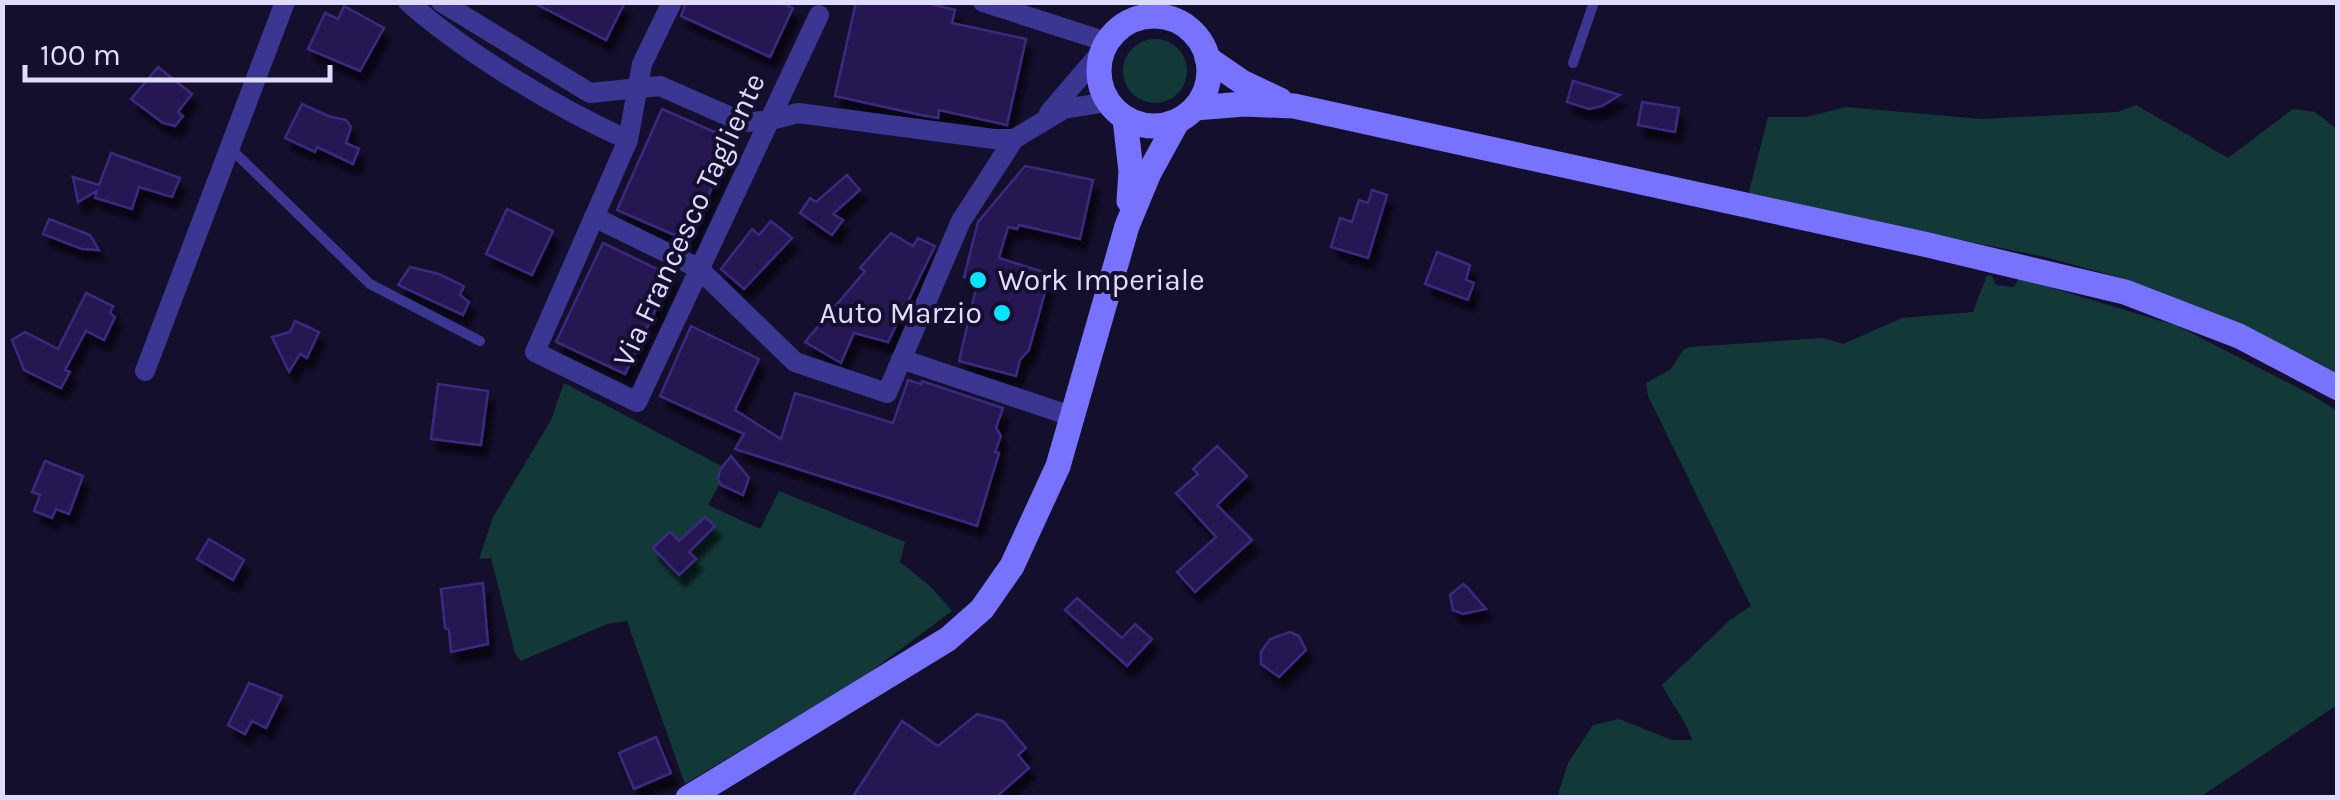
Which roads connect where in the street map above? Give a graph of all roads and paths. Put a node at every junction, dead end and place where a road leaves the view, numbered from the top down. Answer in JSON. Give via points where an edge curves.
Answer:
{"nodes":[{"id":1,"x":285,"y":2,"type":"edge"},
{"id":2,"x":408,"y":2,"type":"edge"},
{"id":3,"x":441,"y":2,"type":"edge"},
{"id":4,"x":672,"y":2,"type":"edge"},
{"id":5,"x":983,"y":2,"type":"edge"},
{"id":6,"x":1594,"y":2,"type":"edge"},
{"id":7,"x":1152,"y":9,"type":"edge"},
{"id":8,"x":818,"y":15,"type":"dead end"},
{"id":9,"x":1188,"y":15,"type":"edge"},
{"id":10,"x":1104,"y":46,"type":"junction"},
{"id":11,"x":1208,"y":58,"type":"junction"},
{"id":12,"x":1573,"y":62,"type":"dead end"},
{"id":13,"x":638,"y":89,"type":"junction"},
{"id":14,"x":1294,"y":106,"type":"junction"},
{"id":15,"x":1116,"y":111,"type":"junction"},
{"id":16,"x":1186,"y":115,"type":"junction"},
{"id":17,"x":767,"y":121,"type":"junction"},
{"id":18,"x":1038,"y":126,"type":"junction"},
{"id":19,"x":1014,"y":139,"type":"junction"},
{"id":20,"x":628,"y":140,"type":"junction"},
{"id":21,"x":229,"y":148,"type":"junction"},
{"id":22,"x":594,"y":218,"type":"junction"},
{"id":23,"x":1127,"y":226,"type":"junction"},
{"id":24,"x":698,"y":268,"type":"junction"},
{"id":25,"x":480,"y":341,"type":"dead end"},
{"id":26,"x":901,"y":359,"type":"junction"},
{"id":27,"x":145,"y":371,"type":"dead end"},
{"id":28,"x":2338,"y":388,"type":"edge"},
{"id":29,"x":1071,"y":416,"type":"junction"},
{"id":30,"x":699,"y":795,"type":"edge"}],
"edges":[{"from":1,"to":21,"type":"street"},
{"from":2,"to":20,"type":"street","via":[[578,117]]},
{"from":3,"to":13,"type":"street","via":[[590,93]]},
{"from":4,"to":13,"type":"street","via":[[642,64]]},
{"from":5,"to":10,"type":"street"},
{"from":6,"to":12,"type":"lane"},
{"from":7,"to":9,"type":"main road","via":[[1176,20]]},
{"from":7,"to":10,"type":"main road"},
{"from":8,"to":17,"type":"street","name":"Via Francesco Tagliente"},
{"from":9,"to":11,"type":"main road"},
{"from":10,"to":15,"type":"main road","via":[[1100,86]]},
{"from":10,"to":18,"type":"street"},
{"from":11,"to":14,"type":"main road"},
{"from":11,"to":16,"type":"main road","via":[[1204,93]]},
{"from":13,"to":17,"type":"street","via":[[660,86],[742,122]]},
{"from":13,"to":20,"type":"street"},
{"from":14,"to":16,"type":"main road","via":[[1244,104]]},
{"from":14,"to":28,"type":"main road","via":[[2126,292],[2239,336]]},
{"from":15,"to":16,"type":"main road","via":[[1142,126]]},
{"from":15,"to":18,"type":"street","via":[[1064,109]]},
{"from":15,"to":23,"type":"main road","via":[[1131,171]]},
{"from":16,"to":23,"type":"main road","via":[[1149,172]]},
{"from":17,"to":19,"type":"street","via":[[798,113]]},
{"from":17,"to":24,"type":"street","name":"Via Francesco Tagliente"},
{"from":18,"to":19,"type":"street"},
{"from":19,"to":26,"type":"street","via":[[960,221]]},
{"from":20,"to":22,"type":"street"},
{"from":21,"to":25,"type":"lane","via":[[370,284]]},
{"from":21,"to":27,"type":"street"},
{"from":22,"to":24,"type":"street"},
{"from":22,"to":24,"type":"street","name":"Via Francesco Tagliente","via":[[535,352],[637,402]]},
{"from":23,"to":29,"type":"main road"},
{"from":24,"to":26,"type":"street","via":[[795,362],[886,393]]},
{"from":26,"to":29,"type":"street"},
{"from":29,"to":30,"type":"main road","via":[[1058,466],[1020,550],[982,609],[948,640]]}]}
